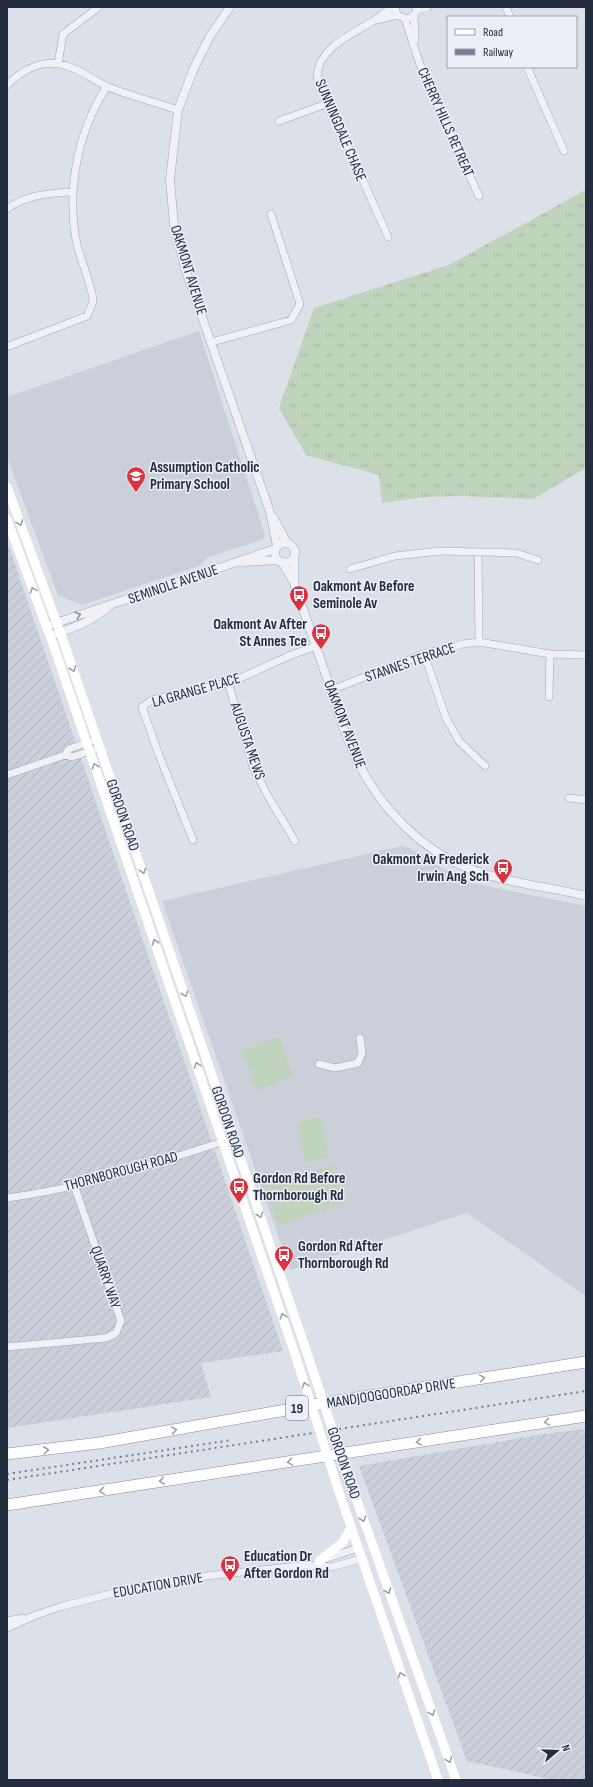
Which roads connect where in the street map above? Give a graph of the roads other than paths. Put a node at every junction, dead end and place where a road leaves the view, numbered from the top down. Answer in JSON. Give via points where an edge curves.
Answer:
{"nodes":[{"id":1,"x":99,"y":7,"type":"edge"},
{"id":2,"x":230,"y":7,"type":"edge"},
{"id":3,"x":394,"y":7,"type":"edge"},
{"id":4,"x":428,"y":7,"type":"edge"},
{"id":5,"x":416,"y":11,"type":"edge"},
{"id":6,"x":397,"y":15,"type":"junction"},
{"id":7,"x":405,"y":19,"type":"junction"},
{"id":8,"x":373,"y":21,"type":"junction"},
{"id":9,"x":415,"y":48,"type":"junction"},
{"id":10,"x":58,"y":64,"type":"junction"},
{"id":11,"x":527,"y":68,"type":"edge"},
{"id":12,"x":7,"y":85,"type":"edge"},
{"id":13,"x":107,"y":86,"type":"junction"},
{"id":14,"x":329,"y":103,"type":"junction"},
{"id":15,"x":178,"y":110,"type":"junction"},
{"id":16,"x":279,"y":121,"type":"dead end"},
{"id":17,"x":564,"y":151,"type":"dead end"},
{"id":18,"x":72,"y":192,"type":"junction"},
{"id":19,"x":479,"y":196,"type":"dead end"},
{"id":20,"x":7,"y":209,"type":"edge"},
{"id":21,"x":271,"y":214,"type":"dead end"},
{"id":22,"x":388,"y":237,"type":"dead end"},
{"id":23,"x":212,"y":342,"type":"junction"},
{"id":24,"x":9,"y":346,"type":"dead end"},
{"id":25,"x":7,"y":487,"type":"edge"},
{"id":26,"x":270,"y":512,"type":"junction"},
{"id":27,"x":7,"y":519,"type":"edge"},
{"id":28,"x":287,"y":543,"type":"junction"},
{"id":29,"x":276,"y":548,"type":"junction"},
{"id":30,"x":478,"y":553,"type":"junction"},
{"id":31,"x":294,"y":557,"type":"junction"},
{"id":32,"x":538,"y":560,"type":"dead end"},
{"id":33,"x":280,"y":561,"type":"junction"},
{"id":34,"x":235,"y":562,"type":"junction"},
{"id":35,"x":350,"y":569,"type":"dead end"},
{"id":36,"x":294,"y":583,"type":"junction"},
{"id":37,"x":110,"y":606,"type":"junction"},
{"id":38,"x":56,"y":623,"type":"junction"},
{"id":39,"x":47,"y":626,"type":"junction"},
{"id":40,"x":60,"y":632,"type":"junction"},
{"id":41,"x":50,"y":636,"type":"junction"},
{"id":42,"x":479,"y":642,"type":"junction"},
{"id":43,"x":316,"y":646,"type":"junction"},
{"id":44,"x":424,"y":654,"type":"junction"},
{"id":45,"x":550,"y":654,"type":"junction"},
{"id":46,"x":586,"y":655,"type":"edge"},
{"id":47,"x":228,"y":682,"type":"junction"},
{"id":48,"x":331,"y":690,"type":"junction"},
{"id":49,"x":549,"y":696,"type":"dead end"},
{"id":50,"x":98,"y":744,"type":"junction"},
{"id":51,"x":88,"y":747,"type":"junction"},
{"id":52,"x":485,"y":766,"type":"dead end"},
{"id":53,"x":7,"y":775,"type":"edge"},
{"id":54,"x":569,"y":798,"type":"dead end"},
{"id":55,"x":586,"y":800,"type":"edge"},
{"id":56,"x":193,"y":840,"type":"dead end"},
{"id":57,"x":295,"y":841,"type":"dead end"},
{"id":58,"x":586,"y":896,"type":"edge"},
{"id":59,"x":360,"y":1038,"type":"dead end"},
{"id":60,"x":319,"y":1064,"type":"dead end"},
{"id":61,"x":234,"y":1138,"type":"junction"},
{"id":62,"x":224,"y":1142,"type":"junction"},
{"id":63,"x":74,"y":1185,"type":"junction"},
{"id":64,"x":7,"y":1198,"type":"edge"},
{"id":65,"x":7,"y":1347,"type":"edge"},
{"id":66,"x":586,"y":1362,"type":"edge"},
{"id":67,"x":586,"y":1416,"type":"edge"},
{"id":68,"x":7,"y":1454,"type":"edge"},
{"id":69,"x":32,"y":1502,"type":"junction"},
{"id":70,"x":7,"y":1505,"type":"edge"},
{"id":71,"x":7,"y":1511,"type":"edge"},
{"id":72,"x":351,"y":1528,"type":"junction"},
{"id":73,"x":358,"y":1548,"type":"junction"},
{"id":74,"x":361,"y":1559,"type":"junction"},
{"id":75,"x":319,"y":1561,"type":"junction"},
{"id":76,"x":306,"y":1565,"type":"junction"},
{"id":77,"x":36,"y":1616,"type":"junction"},
{"id":78,"x":7,"y":1621,"type":"edge"},
{"id":79,"x":7,"y":1628,"type":"edge"},
{"id":80,"x":438,"y":1780,"type":"edge"},
{"id":81,"x":456,"y":1780,"type":"edge"}],
"edges":[{"from":1,"to":10,"type":"street","via":[[63,34]]},
{"from":2,"to":15,"type":"street","name":"OAKMONT AVENUE","via":[[207,42]]},
{"from":3,"to":6,"type":"street"},
{"from":3,"to":8,"type":"street","name":"SUNNINGDALE CHASE"},
{"from":4,"to":5,"type":"street"},
{"from":5,"to":7,"type":"street"},
{"from":5,"to":9,"type":"street","name":"CHERRY HILLS RETREAT"},
{"from":6,"to":7,"type":"street"},
{"from":6,"to":8,"type":"street","name":"SUNNINGDALE CHASE"},
{"from":7,"to":9,"type":"street","name":"CHERRY HILLS RETREAT"},
{"from":8,"to":14,"type":"street","name":"SUNNINGDALE CHASE","via":[[344,38],[324,55],[317,76]]},
{"from":9,"to":19,"type":"street","name":"CHERRY HILLS RETREAT","via":[[440,112]]},
{"from":10,"to":12,"type":"street","via":[[40,63],[18,74]]},
{"from":10,"to":13,"type":"street","via":[[68,66]]},
{"from":11,"to":17,"type":"street"},
{"from":13,"to":15,"type":"street"},
{"from":13,"to":18,"type":"street","via":[[95,105],[80,145]]},
{"from":14,"to":16,"type":"street"},
{"from":14,"to":22,"type":"street","name":"SUNNINGDALE CHASE"},
{"from":15,"to":23,"type":"street","name":"OAKMONT AVENUE","via":[[170,179],[174,225],[185,268]]},
{"from":18,"to":20,"type":"street","via":[[49,192],[19,200]]},
{"from":18,"to":24,"type":"street","via":[[77,244],[93,300],[87,316]]},
{"from":21,"to":23,"type":"street","via":[[300,304],[291,320]]},
{"from":23,"to":26,"type":"street","name":"OAKMONT AVENUE"},
{"from":25,"to":38,"type":"main road","name":"GORDON ROAD","one_way":true},
{"from":26,"to":28,"type":"street","name":"OAKMONT AVENUE"},
{"from":26,"to":29,"type":"street","name":"OAKMONT AVENUE"},
{"from":39,"to":27,"type":"main road","name":"GORDON ROAD","one_way":true},
{"from":28,"to":29,"type":"street","via":[[282,543]]},
{"from":28,"to":31,"type":"street","via":[[294,550]]},
{"from":29,"to":33,"type":"street","via":[[275,555]]},
{"from":29,"to":34,"type":"street","name":"SEMINOLE AVENUE"},
{"from":30,"to":32,"type":"street","via":[[516,553]]},
{"from":30,"to":35,"type":"street","via":[[440,551],[395,556]]},
{"from":30,"to":42,"type":"street"},
{"from":31,"to":33,"type":"street","via":[[287,562]]},
{"from":31,"to":36,"type":"street","name":"OAKMONT AVENUE"},
{"from":33,"to":34,"type":"street","name":"SEMINOLE AVENUE"},
{"from":33,"to":36,"type":"street","name":"OAKMONT AVENUE"},
{"from":34,"to":37,"type":"street","name":"SEMINOLE AVENUE"},
{"from":36,"to":43,"type":"street","name":"OAKMONT AVENUE"},
{"from":38,"to":37,"type":"street","name":"SEMINOLE AVENUE","one_way":true},
{"from":37,"to":40,"type":"street","name":"SEMINOLE AVENUE","via":[[84,624]]},
{"from":38,"to":39,"type":"street","name":"SEMINOLE AVENUE"},
{"from":38,"to":40,"type":"main road","name":"GORDON ROAD"},
{"from":39,"to":41,"type":"main road","name":"GORDON ROAD"},
{"from":40,"to":41,"type":"street","name":"SEMINOLE AVENUE"},
{"from":40,"to":50,"type":"main road","name":"GORDON ROAD","one_way":true},
{"from":41,"to":51,"type":"main road","name":"GORDON ROAD"},
{"from":42,"to":44,"type":"street","name":"STANNES TERRACE"},
{"from":42,"to":45,"type":"street","name":"STANNES TERRACE"},
{"from":43,"to":47,"type":"street","name":"LA GRANGE PLACE"},
{"from":43,"to":48,"type":"street","name":"OAKMONT AVENUE"},
{"from":44,"to":48,"type":"street","name":"STANNES TERRACE"},
{"from":44,"to":52,"type":"street","via":[[446,718],[459,741]]},
{"from":45,"to":46,"type":"street","name":"STANNES TERRACE"},
{"from":45,"to":49,"type":"street"},
{"from":47,"to":56,"type":"street","name":"LA GRANGE PLACE","via":[[152,700],[142,707]]},
{"from":47,"to":57,"type":"street","name":"AUGUSTA MEWS","via":[[253,767]]},
{"from":48,"to":58,"type":"street","name":"OAKMONT AVENUE","via":[[350,745],[365,774],[388,808],[430,847],[448,859],[482,873]]},
{"from":50,"to":51,"type":"street"},
{"from":50,"to":61,"type":"main road","name":"GORDON ROAD","one_way":true},
{"from":51,"to":53,"type":"street","via":[[72,757],[65,755]]},
{"from":62,"to":51,"type":"main road","name":"GORDON ROAD","one_way":true},
{"from":54,"to":55,"type":"street"},
{"from":59,"to":60,"type":"street","via":[[362,1053],[358,1063],[335,1068]]},
{"from":61,"to":62,"type":"street","name":"THORNBOROUGH ROAD"},
{"from":61,"to":81,"type":"main road","name":"GORDON ROAD","one_way":true,"bridge":true,"via":[[351,1485]]},
{"from":62,"to":63,"type":"street","name":"THORNBOROUGH ROAD"},
{"from":72,"to":62,"type":"main road","name":"GORDON ROAD","one_way":true,"bridge":true},
{"from":63,"to":64,"type":"street","name":"THORNBOROUGH ROAD"},
{"from":63,"to":65,"type":"street","name":"QUARRY WAY","via":[[121,1321],[116,1333],[106,1338]]},
{"from":68,"to":66,"type":"highway","name":"MANDJOOGOORDAP DRIVE","number":"19","one_way":true,"via":[[99,1443],[331,1402]]},
{"from":67,"to":69,"type":"highway","one_way":true},
{"from":69,"to":70,"type":"highway"},
{"from":69,"to":71,"type":"highway"},
{"from":72,"to":73,"type":"main road","name":"GORDON ROAD"},
{"from":72,"to":75,"type":"main road","via":[[342,1543]]},
{"from":73,"to":74,"type":"main road","name":"GORDON ROAD"},
{"from":73,"to":75,"type":"street","name":"EDUCATION DRIVE"},
{"from":74,"to":76,"type":"street","name":"EDUCATION DRIVE","via":[[331,1567]]},
{"from":80,"to":74,"type":"main road","name":"GORDON ROAD","one_way":true},
{"from":75,"to":76,"type":"street","name":"EDUCATION DRIVE"},
{"from":76,"to":77,"type":"street","name":"EDUCATION DRIVE","via":[[198,1577],[137,1587],[87,1599]]},
{"from":77,"to":78,"type":"street","name":"EDUCATION DRIVE"},
{"from":77,"to":79,"type":"street","name":"EDUCATION DRIVE"}]}
